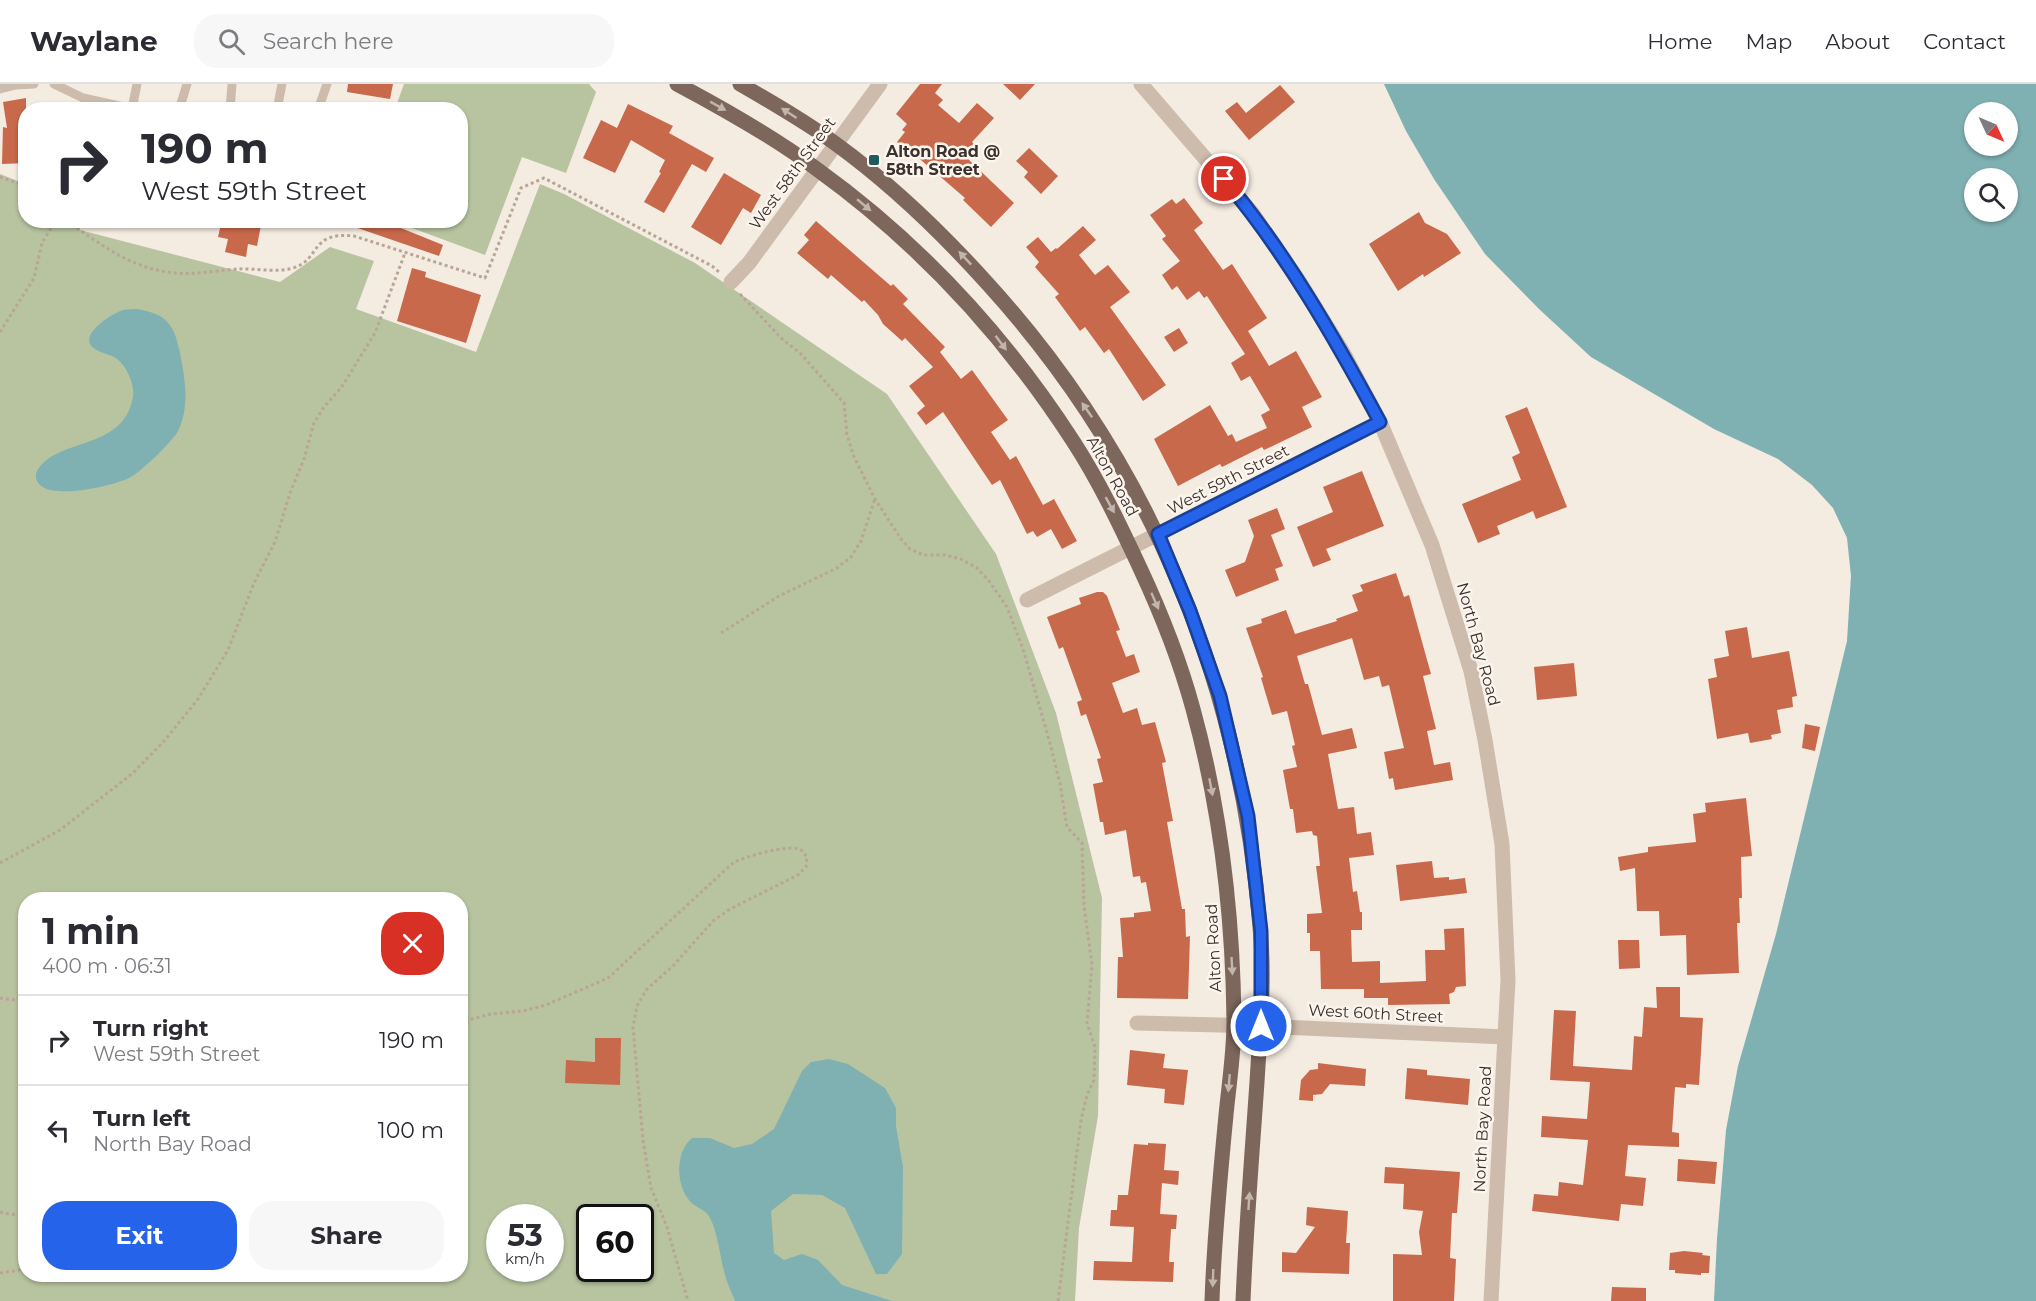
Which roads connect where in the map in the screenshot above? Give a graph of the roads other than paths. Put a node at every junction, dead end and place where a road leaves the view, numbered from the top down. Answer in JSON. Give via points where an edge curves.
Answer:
{"nodes":[{"id":1,"x":34,"y":84,"type":"edge"},
{"id":2,"x":54,"y":84,"type":"edge"},
{"id":3,"x":137,"y":84,"type":"edge"},
{"id":4,"x":187,"y":84,"type":"edge"},
{"id":5,"x":232,"y":84,"type":"edge"},
{"id":6,"x":282,"y":84,"type":"edge"},
{"id":7,"x":327,"y":84,"type":"edge"},
{"id":8,"x":677,"y":84,"type":"edge"},
{"id":9,"x":740,"y":84,"type":"edge"},
{"id":10,"x":880,"y":84,"type":"edge"},
{"id":11,"x":1141,"y":84,"type":"edge"},
{"id":12,"x":0,"y":89,"type":"edge"},
{"id":13,"x":101,"y":102,"type":"edge"},
{"id":14,"x":133,"y":102,"type":"edge"},
{"id":15,"x":181,"y":102,"type":"edge"},
{"id":16,"x":231,"y":102,"type":"edge"},
{"id":17,"x":279,"y":102,"type":"edge"},
{"id":18,"x":321,"y":102,"type":"edge"},
{"id":19,"x":836,"y":144,"type":"junction"},
{"id":20,"x":818,"y":169,"type":"junction"},
{"id":21,"x":731,"y":282,"type":"road end"},
{"id":22,"x":1380,"y":422,"type":"junction"},
{"id":23,"x":1158,"y":534,"type":"junction"},
{"id":24,"x":1131,"y":548,"type":"junction"},
{"id":25,"x":1027,"y":600,"type":"dead end"},
{"id":26,"x":1137,"y":1023,"type":"dead end"},
{"id":27,"x":1234,"y":1025,"type":"junction"},
{"id":28,"x":1261,"y":1026,"type":"junction"},
{"id":29,"x":1505,"y":1037,"type":"junction"},
{"id":30,"x":1212,"y":1301,"type":"edge"},
{"id":31,"x":1244,"y":1301,"type":"edge"},
{"id":32,"x":1491,"y":1301,"type":"edge"}],
"edges":[{"from":1,"to":12,"type":"lane"},
{"from":2,"to":13,"type":"lane"},
{"from":3,"to":14,"type":"lane"},
{"from":4,"to":15,"type":"lane"},
{"from":5,"to":16,"type":"lane"},
{"from":6,"to":17,"type":"lane"},
{"from":7,"to":18,"type":"lane"},
{"from":8,"to":20,"type":"main road","name":"Alton Road","one_way":true,"via":[[758,128]]},
{"from":19,"to":9,"type":"main road","name":"Alton Road","one_way":true},
{"from":10,"to":19,"type":"street","name":"West 58th Street"},
{"from":11,"to":22,"type":"street","name":"North Bay Road","via":[[1253,214],[1344,354]]},
{"from":19,"to":20,"type":"street","name":"West 58th Street"},
{"from":23,"to":19,"type":"main road","name":"Alton Road","one_way":true,"via":[[1096,422],[1014,313],[916,210]]},
{"from":20,"to":21,"type":"street","name":"West 58th Street"},
{"from":20,"to":24,"type":"main road","name":"Alton Road","one_way":true,"via":[[895,232],[991,330],[1074,442]]},
{"from":22,"to":23,"type":"street","name":"West 59th Street"},
{"from":22,"to":29,"type":"street","name":"North Bay Road","via":[[1432,545],[1471,671],[1502,844],[1508,980]]},
{"from":23,"to":24,"type":"street","name":"West 59th Street"},
{"from":23,"to":28,"type":"main road","name":"Alton Road","via":[[1220,696],[1248,816],[1261,931]]},
{"from":24,"to":25,"type":"street","name":"West 59th Street"},
{"from":24,"to":27,"type":"main road","name":"Alton Road","one_way":true,"via":[[1168,634],[1205,756],[1229,901]]},
{"from":26,"to":27,"type":"street","name":"West 60th Street"},
{"from":27,"to":28,"type":"street","name":"West 60th Street"},
{"from":27,"to":30,"type":"main road","name":"Alton Road","one_way":true,"via":[[1214,1236]]},
{"from":28,"to":29,"type":"street","name":"West 60th Street"},
{"from":31,"to":28,"type":"main road","name":"Alton Road","one_way":true},
{"from":29,"to":32,"type":"street","name":"North Bay Road"}]}
